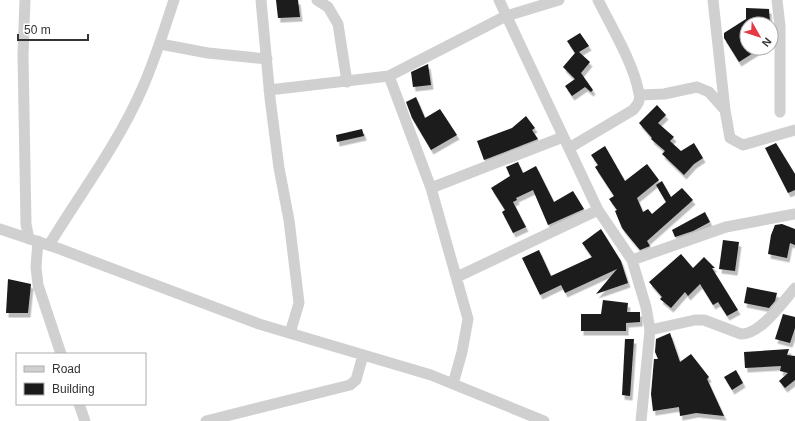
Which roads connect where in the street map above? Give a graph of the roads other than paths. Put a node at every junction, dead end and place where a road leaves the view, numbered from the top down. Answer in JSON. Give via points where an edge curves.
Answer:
{"nodes":[{"id":1,"x":25,"y":0,"type":"edge"},
{"id":2,"x":174,"y":0,"type":"edge"},
{"id":3,"x":261,"y":0,"type":"edge"},
{"id":4,"x":317,"y":0,"type":"edge"},
{"id":5,"x":499,"y":0,"type":"edge"},
{"id":6,"x":559,"y":0,"type":"edge"},
{"id":7,"x":598,"y":0,"type":"edge"},
{"id":8,"x":713,"y":0,"type":"edge"},
{"id":9,"x":777,"y":0,"type":"edge"},
{"id":10,"x":506,"y":16,"type":"junction"},
{"id":11,"x":160,"y":44,"type":"junction"},
{"id":12,"x":267,"y":59,"type":"junction"},
{"id":13,"x":390,"y":76,"type":"junction"},
{"id":14,"x":347,"y":82,"type":"junction"},
{"id":15,"x":269,"y":90,"type":"junction"},
{"id":16,"x":640,"y":95,"type":"junction"},
{"id":17,"x":725,"y":110,"type":"junction"},
{"id":18,"x":780,"y":112,"type":"dead end"},
{"id":19,"x":795,"y":130,"type":"edge"},
{"id":20,"x":563,"y":137,"type":"junction"},
{"id":21,"x":569,"y":148,"type":"junction"},
{"id":22,"x":431,"y":188,"type":"junction"},
{"id":23,"x":598,"y":210,"type":"junction"},
{"id":24,"x":795,"y":214,"type":"edge"},
{"id":25,"x":0,"y":229,"type":"edge"},
{"id":26,"x":33,"y":240,"type":"junction"},
{"id":27,"x":49,"y":245,"type":"junction"},
{"id":28,"x":632,"y":260,"type":"junction"},
{"id":29,"x":457,"y":277,"type":"junction"},
{"id":30,"x":795,"y":288,"type":"edge"},
{"id":31,"x":650,"y":330,"type":"junction"},
{"id":32,"x":290,"y":333,"type":"junction"},
{"id":33,"x":61,"y":353,"type":"edge"},
{"id":34,"x":363,"y":355,"type":"junction"},
{"id":35,"x":453,"y":384,"type":"junction"},
{"id":36,"x":79,"y":405,"type":"edge"},
{"id":37,"x":85,"y":421,"type":"edge"},
{"id":38,"x":206,"y":421,"type":"edge"},
{"id":39,"x":544,"y":421,"type":"edge"},
{"id":40,"x":641,"y":421,"type":"edge"}],
"edges":[{"from":1,"to":26,"type":"street","via":[[23,62],[26,224]]},
{"from":2,"to":11,"type":"street"},
{"from":3,"to":12,"type":"street"},
{"from":4,"to":14,"type":"street","via":[[328,7],[338,24]]},
{"from":5,"to":10,"type":"street"},
{"from":6,"to":10,"type":"street"},
{"from":7,"to":16,"type":"street","via":[[632,70]]},
{"from":8,"to":17,"type":"street"},
{"from":9,"to":18,"type":"street","via":[[780,26]]},
{"from":10,"to":13,"type":"street"},
{"from":10,"to":20,"type":"street"},
{"from":11,"to":12,"type":"street","via":[[208,53]]},
{"from":11,"to":27,"type":"street","via":[[142,90],[118,134]]},
{"from":12,"to":15,"type":"street"},
{"from":13,"to":14,"type":"street"},
{"from":13,"to":22,"type":"street"},
{"from":14,"to":15,"type":"street"},
{"from":15,"to":32,"type":"street","via":[[299,303]]},
{"from":16,"to":17,"type":"street","via":[[664,94],[697,87],[710,92]]},
{"from":16,"to":21,"type":"street","via":[[639,104],[633,110]]},
{"from":17,"to":19,"type":"street","via":[[730,138],[743,145]]},
{"from":20,"to":21,"type":"street"},
{"from":20,"to":22,"type":"street"},
{"from":21,"to":23,"type":"street"},
{"from":22,"to":29,"type":"street"},
{"from":23,"to":28,"type":"street"},
{"from":23,"to":29,"type":"street"},
{"from":24,"to":28,"type":"street","via":[[726,227]]},
{"from":25,"to":26,"type":"street"},
{"from":26,"to":27,"type":"street"},
{"from":26,"to":33,"type":"street","via":[[38,285]]},
{"from":27,"to":32,"type":"street","via":[[259,324]]},
{"from":28,"to":31,"type":"street"},
{"from":29,"to":35,"type":"street","via":[[468,319]]},
{"from":30,"to":31,"type":"street","via":[[773,314],[747,334],[704,320]]},
{"from":31,"to":40,"type":"street"},
{"from":32,"to":34,"type":"street"},
{"from":34,"to":35,"type":"street"},
{"from":34,"to":38,"type":"street","via":[[356,380],[350,385]]},
{"from":35,"to":39,"type":"street"},
{"from":36,"to":37,"type":"street"}]}
